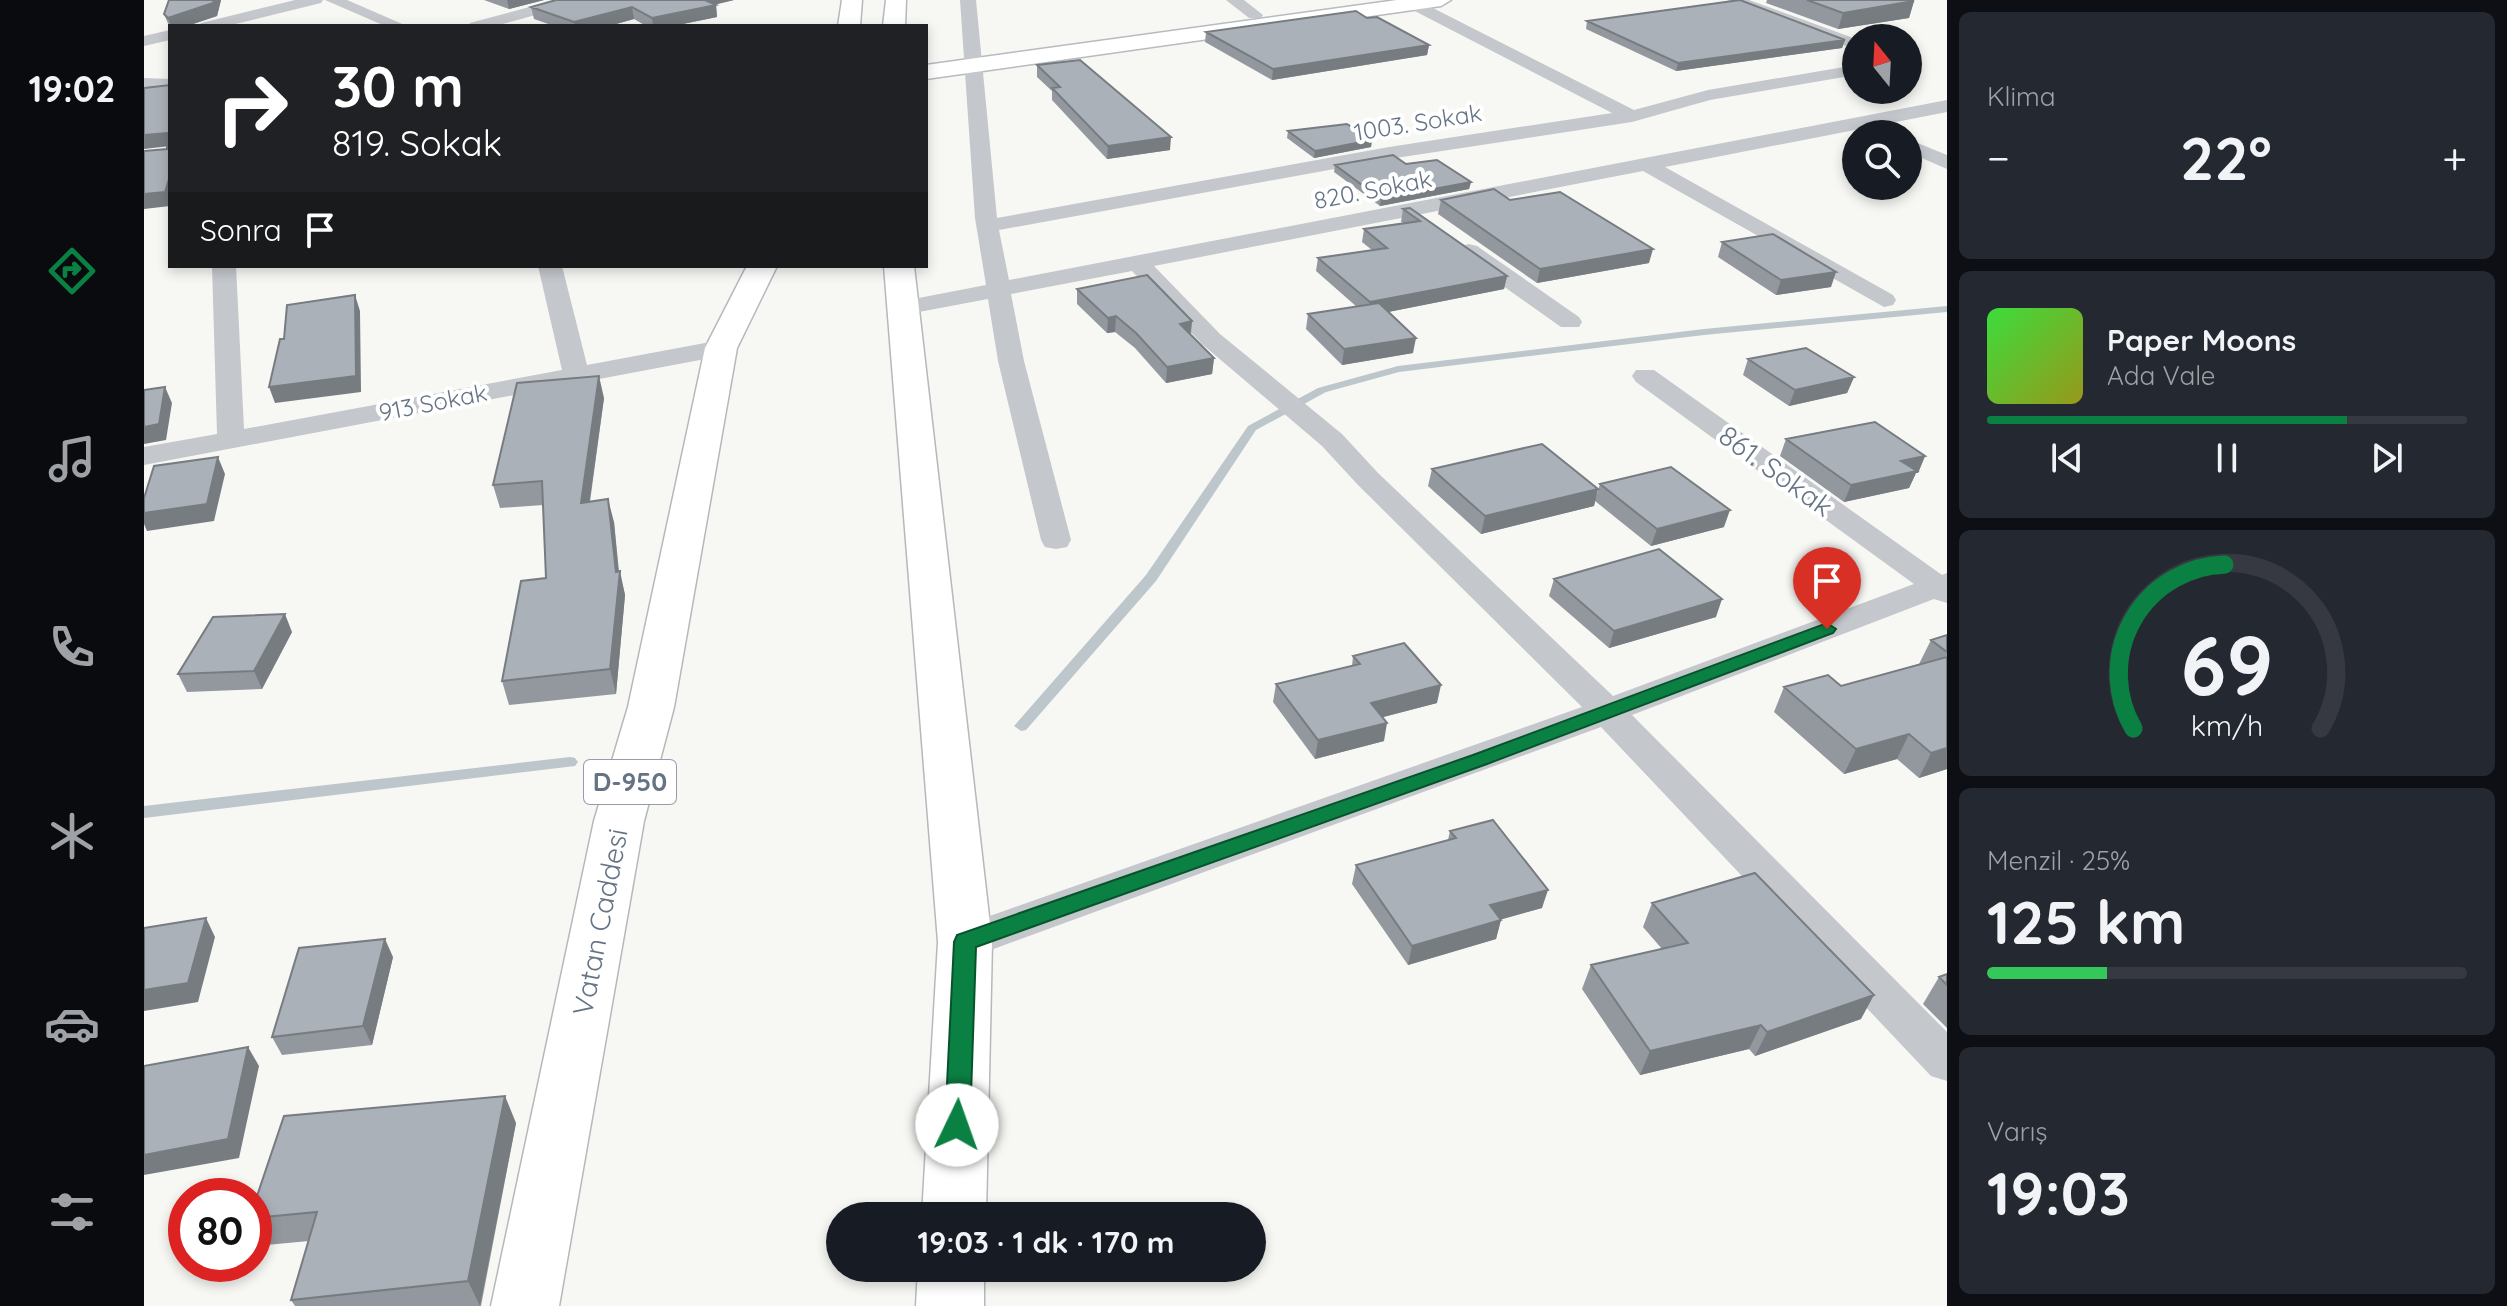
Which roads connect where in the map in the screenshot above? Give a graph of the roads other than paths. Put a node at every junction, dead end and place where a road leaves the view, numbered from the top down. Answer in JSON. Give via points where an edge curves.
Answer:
{"nodes":[{"id":1,"x":315,"y":0,"type":"edge"},
{"id":2,"x":333,"y":0,"type":"edge"},
{"id":3,"x":574,"y":0,"type":"edge"},
{"id":4,"x":852,"y":0,"type":"edge"},
{"id":5,"x":896,"y":0,"type":"edge"},
{"id":6,"x":968,"y":0,"type":"edge"},
{"id":7,"x":1234,"y":0,"type":"edge"},
{"id":8,"x":1366,"y":0,"type":"edge"},
{"id":9,"x":1441,"y":0,"type":"edge"},
{"id":10,"x":1735,"y":0,"type":"edge"},
{"id":11,"x":1413,"y":4,"type":"junction"},
{"id":12,"x":1255,"y":15,"type":"junction"},
{"id":13,"x":215,"y":24,"type":"edge"},
{"id":14,"x":394,"y":24,"type":"edge"},
{"id":15,"x":484,"y":24,"type":"edge"},
{"id":16,"x":849,"y":24,"type":"edge"},
{"id":17,"x":894,"y":24,"type":"edge"},
{"id":18,"x":168,"y":35,"type":"edge"},
{"id":19,"x":1842,"y":40,"type":"edge"},
{"id":20,"x":144,"y":41,"type":"edge"},
{"id":21,"x":928,"y":55,"type":"edge"},
{"id":22,"x":971,"y":58,"type":"junction"},
{"id":23,"x":928,"y":71,"type":"edge"},
{"id":24,"x":1842,"y":72,"type":"edge"},
{"id":25,"x":144,"y":83,"type":"edge"},
{"id":26,"x":168,"y":84,"type":"edge"},
{"id":27,"x":1947,"y":106,"type":"edge"},
{"id":28,"x":1632,"y":116,"type":"junction"},
{"id":29,"x":1877,"y":120,"type":"edge"},
{"id":30,"x":1842,"y":127,"type":"edge"},
{"id":31,"x":1922,"y":151,"type":"edge"},
{"id":32,"x":1947,"y":163,"type":"edge"},
{"id":33,"x":1645,"y":164,"type":"junction"},
{"id":34,"x":1412,"y":209,"type":"junction"},
{"id":35,"x":987,"y":226,"type":"junction"},
{"id":36,"x":1136,"y":261,"type":"junction"},
{"id":37,"x":224,"y":268,"type":"edge"},
{"id":38,"x":550,"y":268,"type":"edge"},
{"id":39,"x":761,"y":268,"type":"edge"},
{"id":40,"x":901,"y":287,"type":"edge"},
{"id":41,"x":998,"y":289,"type":"junction"},
{"id":42,"x":1884,"y":300,"type":"dead end"},
{"id":43,"x":1570,"y":322,"type":"dead end"},
{"id":44,"x":721,"y":348,"type":"junction"},
{"id":45,"x":576,"y":375,"type":"junction"},
{"id":46,"x":1645,"y":376,"type":"dead end"},
{"id":47,"x":231,"y":439,"type":"junction"},
{"id":48,"x":144,"y":456,"type":"edge"},
{"id":49,"x":1056,"y":540,"type":"dead end"},
{"id":50,"x":1944,"y":587,"type":"edge"},
{"id":51,"x":1608,"y":712,"type":"junction"},
{"id":52,"x":965,"y":942,"type":"junction"},
{"id":53,"x":1947,"y":1062,"type":"edge"},
{"id":54,"x":955,"y":1202,"type":"edge"},
{"id":55,"x":951,"y":1282,"type":"edge"},
{"id":56,"x":525,"y":1306,"type":"edge"},
{"id":57,"x":950,"y":1306,"type":"edge"}],
"edges":[{"from":1,"to":13,"type":"street"},
{"from":2,"to":14,"type":"street"},
{"from":3,"to":15,"type":"street"},
{"from":4,"to":16,"type":"main road"},
{"from":5,"to":17,"type":"main road"},
{"from":6,"to":22,"type":"street"},
{"from":7,"to":12,"type":"street"},
{"from":8,"to":12,"type":"main road"},
{"from":9,"to":11,"type":"main road"},
{"from":10,"to":19,"type":"street"},
{"from":11,"to":22,"type":"main road"},
{"from":11,"to":28,"type":"street"},
{"from":12,"to":22,"type":"main road"},
{"from":18,"to":20,"type":"street"},
{"from":21,"to":22,"type":"main road"},
{"from":22,"to":23,"type":"main road"},
{"from":22,"to":35,"type":"street"},
{"from":24,"to":28,"type":"street","name":"1003. Sokak","via":[[1708,95]]},
{"from":25,"to":26,"type":"street"},
{"from":27,"to":29,"type":"street","name":"820. Sokak"},
{"from":28,"to":35,"type":"street","name":"1003. Sokak","via":[[1389,153]]},
{"from":30,"to":33,"type":"street","name":"820. Sokak"},
{"from":31,"to":32,"type":"street"},
{"from":33,"to":34,"type":"street","name":"820. Sokak"},
{"from":33,"to":42,"type":"street"},
{"from":34,"to":36,"type":"street","name":"820. Sokak"},
{"from":34,"to":43,"type":"street"},
{"from":35,"to":41,"type":"street"},
{"from":36,"to":41,"type":"street","name":"820. Sokak"},
{"from":36,"to":51,"type":"street","via":[[1211,339],[1332,440]]},
{"from":37,"to":47,"type":"street"},
{"from":38,"to":45,"type":"street"},
{"from":39,"to":44,"type":"main road","name":"Vatan Caddesi","number":"D-950"},
{"from":40,"to":41,"type":"street","name":"820. Sokak"},
{"from":40,"to":52,"type":"main road"},
{"from":41,"to":49,"type":"street"},
{"from":44,"to":45,"type":"street","name":"913 Sokak"},
{"from":44,"to":56,"type":"main road","name":"Vatan Caddesi","number":"D-950","via":[[651,707],[619,821]]},
{"from":45,"to":47,"type":"street","name":"913 Sokak"},
{"from":46,"to":50,"type":"street","name":"861. Sokak"},
{"from":47,"to":48,"type":"street","name":"913 Sokak"},
{"from":50,"to":51,"type":"street"},
{"from":51,"to":52,"type":"street"},
{"from":51,"to":53,"type":"street"},
{"from":52,"to":54,"type":"main road"},
{"from":55,"to":57,"type":"main road"}]}
